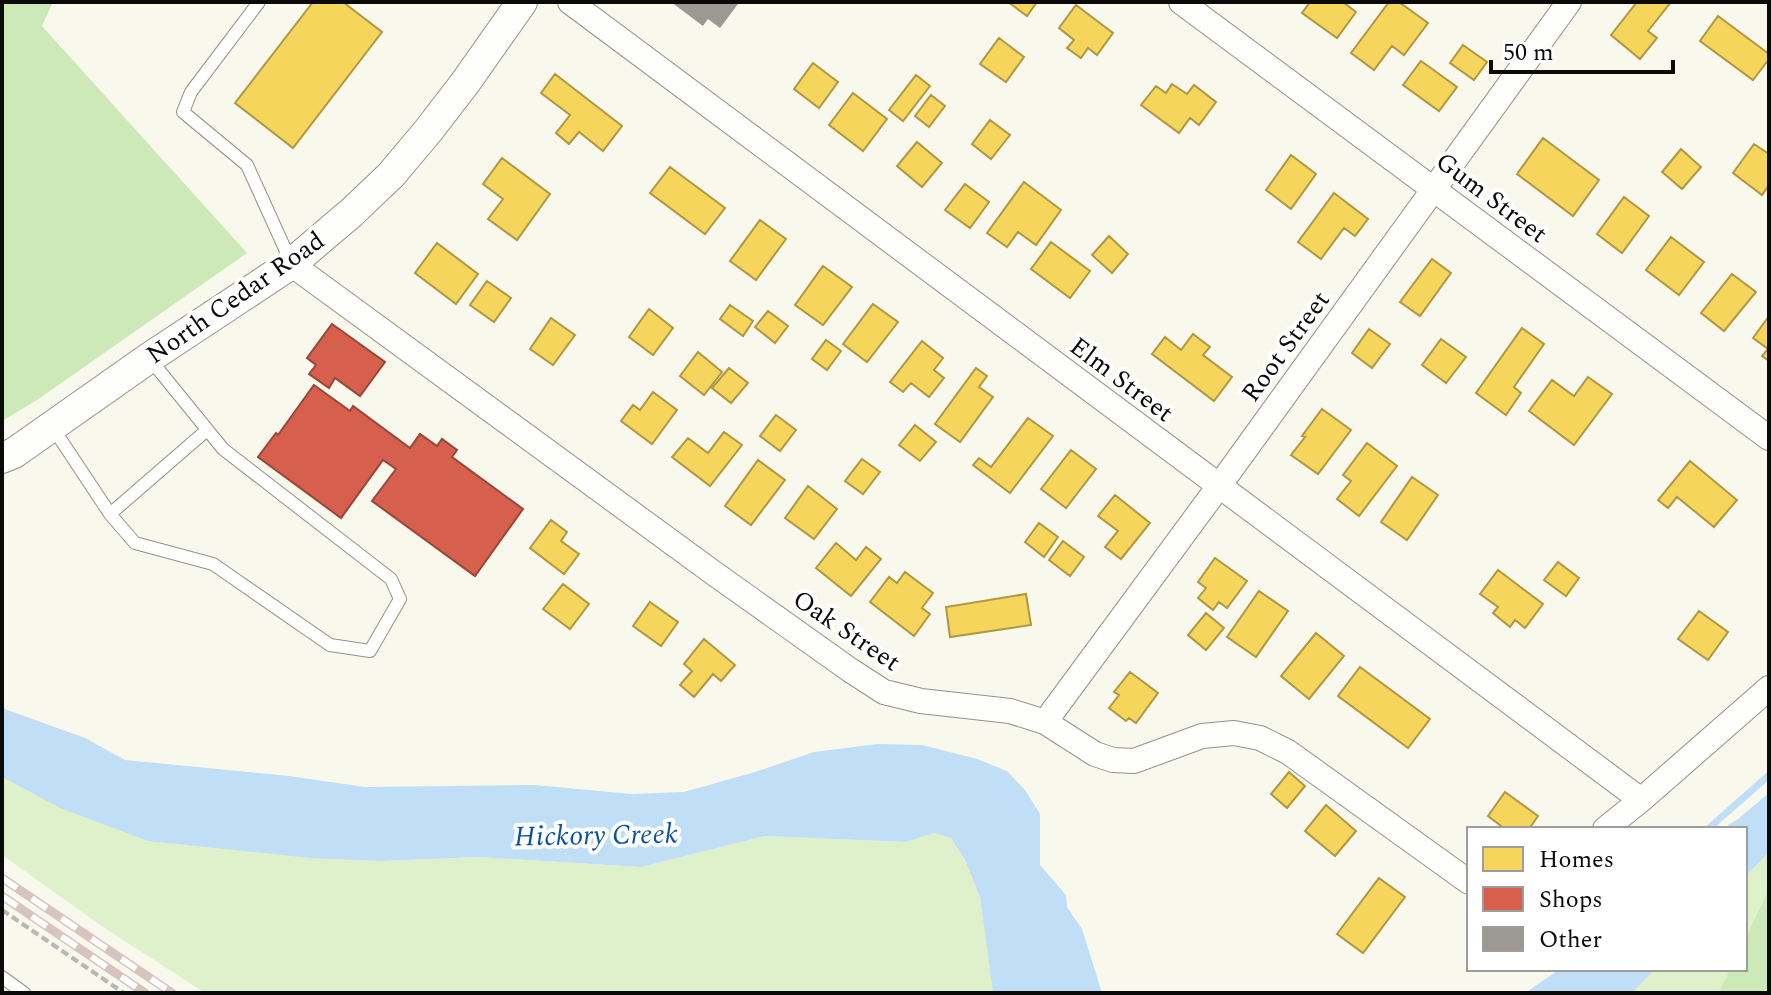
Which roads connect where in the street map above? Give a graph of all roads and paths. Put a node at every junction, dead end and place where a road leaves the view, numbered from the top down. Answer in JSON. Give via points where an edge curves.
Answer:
{"nodes":[{"id":1,"x":259,"y":2,"type":"edge"},
{"id":2,"x":522,"y":2,"type":"edge"},
{"id":3,"x":570,"y":2,"type":"edge"},
{"id":4,"x":1181,"y":2,"type":"edge"},
{"id":5,"x":1569,"y":2,"type":"edge"},
{"id":6,"x":1433,"y":188,"type":"junction"},
{"id":7,"x":291,"y":264,"type":"junction"},
{"id":8,"x":149,"y":358,"type":"junction"},
{"id":9,"x":51,"y":426,"type":"junction"},
{"id":10,"x":207,"y":430,"type":"junction"},
{"id":11,"x":1769,"y":438,"type":"edge"},
{"id":12,"x":6,"y":461,"type":"edge"},
{"id":13,"x":1219,"y":486,"type":"junction"},
{"id":14,"x":110,"y":514,"type":"junction"},
{"id":15,"x":1769,"y":688,"type":"edge"},
{"id":16,"x":1045,"y":722,"type":"junction"},
{"id":17,"x":1641,"y":800,"type":"junction"},
{"id":18,"x":1607,"y":827,"type":"edge"},
{"id":19,"x":1467,"y":881,"type":"edge"},
{"id":20,"x":2,"y":910,"type":"edge"},
{"id":21,"x":2,"y":977,"type":"edge"},
{"id":22,"x":24,"y":993,"type":"edge"},
{"id":23,"x":124,"y":993,"type":"edge"}],
"edges":[{"from":1,"to":7,"type":"lane","via":[[191,92],[183,112],[247,165]]},
{"from":2,"to":7,"type":"street","name":"North Cedar Road","via":[[391,175]]},
{"from":3,"to":13,"type":"street","name":"Elm Street"},
{"from":4,"to":6,"type":"street","name":"Gum Street"},
{"from":5,"to":6,"type":"street","name":"Root Street"},
{"from":6,"to":11,"type":"street","name":"Gum Street"},
{"from":6,"to":13,"type":"street","name":"Root Street"},
{"from":7,"to":8,"type":"street","name":"North Cedar Road"},
{"from":7,"to":16,"type":"street","name":"Oak Street","via":[[884,692],[1010,711]]},
{"from":8,"to":9,"type":"street","name":"North Cedar Road"},
{"from":8,"to":10,"type":"lane"},
{"from":9,"to":12,"type":"street","name":"North Cedar Road"},
{"from":9,"to":14,"type":"lane"},
{"from":10,"to":14,"type":"lane"},
{"from":10,"to":14,"type":"lane","via":[[223,449],[391,579],[400,599],[370,651],[330,645],[213,564],[135,543]]},
{"from":13,"to":16,"type":"street","name":"Root Street"},
{"from":13,"to":17,"type":"street","name":"Elm Street"},
{"from":15,"to":17,"type":"street"},
{"from":16,"to":19,"type":"street","name":"Oak Street","via":[[1113,760],[1134,761],[1202,736],[1234,733],[1260,738],[1288,752]]},
{"from":17,"to":18,"type":"street"},
{"from":20,"to":23,"type":"path"},
{"from":21,"to":22,"type":"lane"}]}
